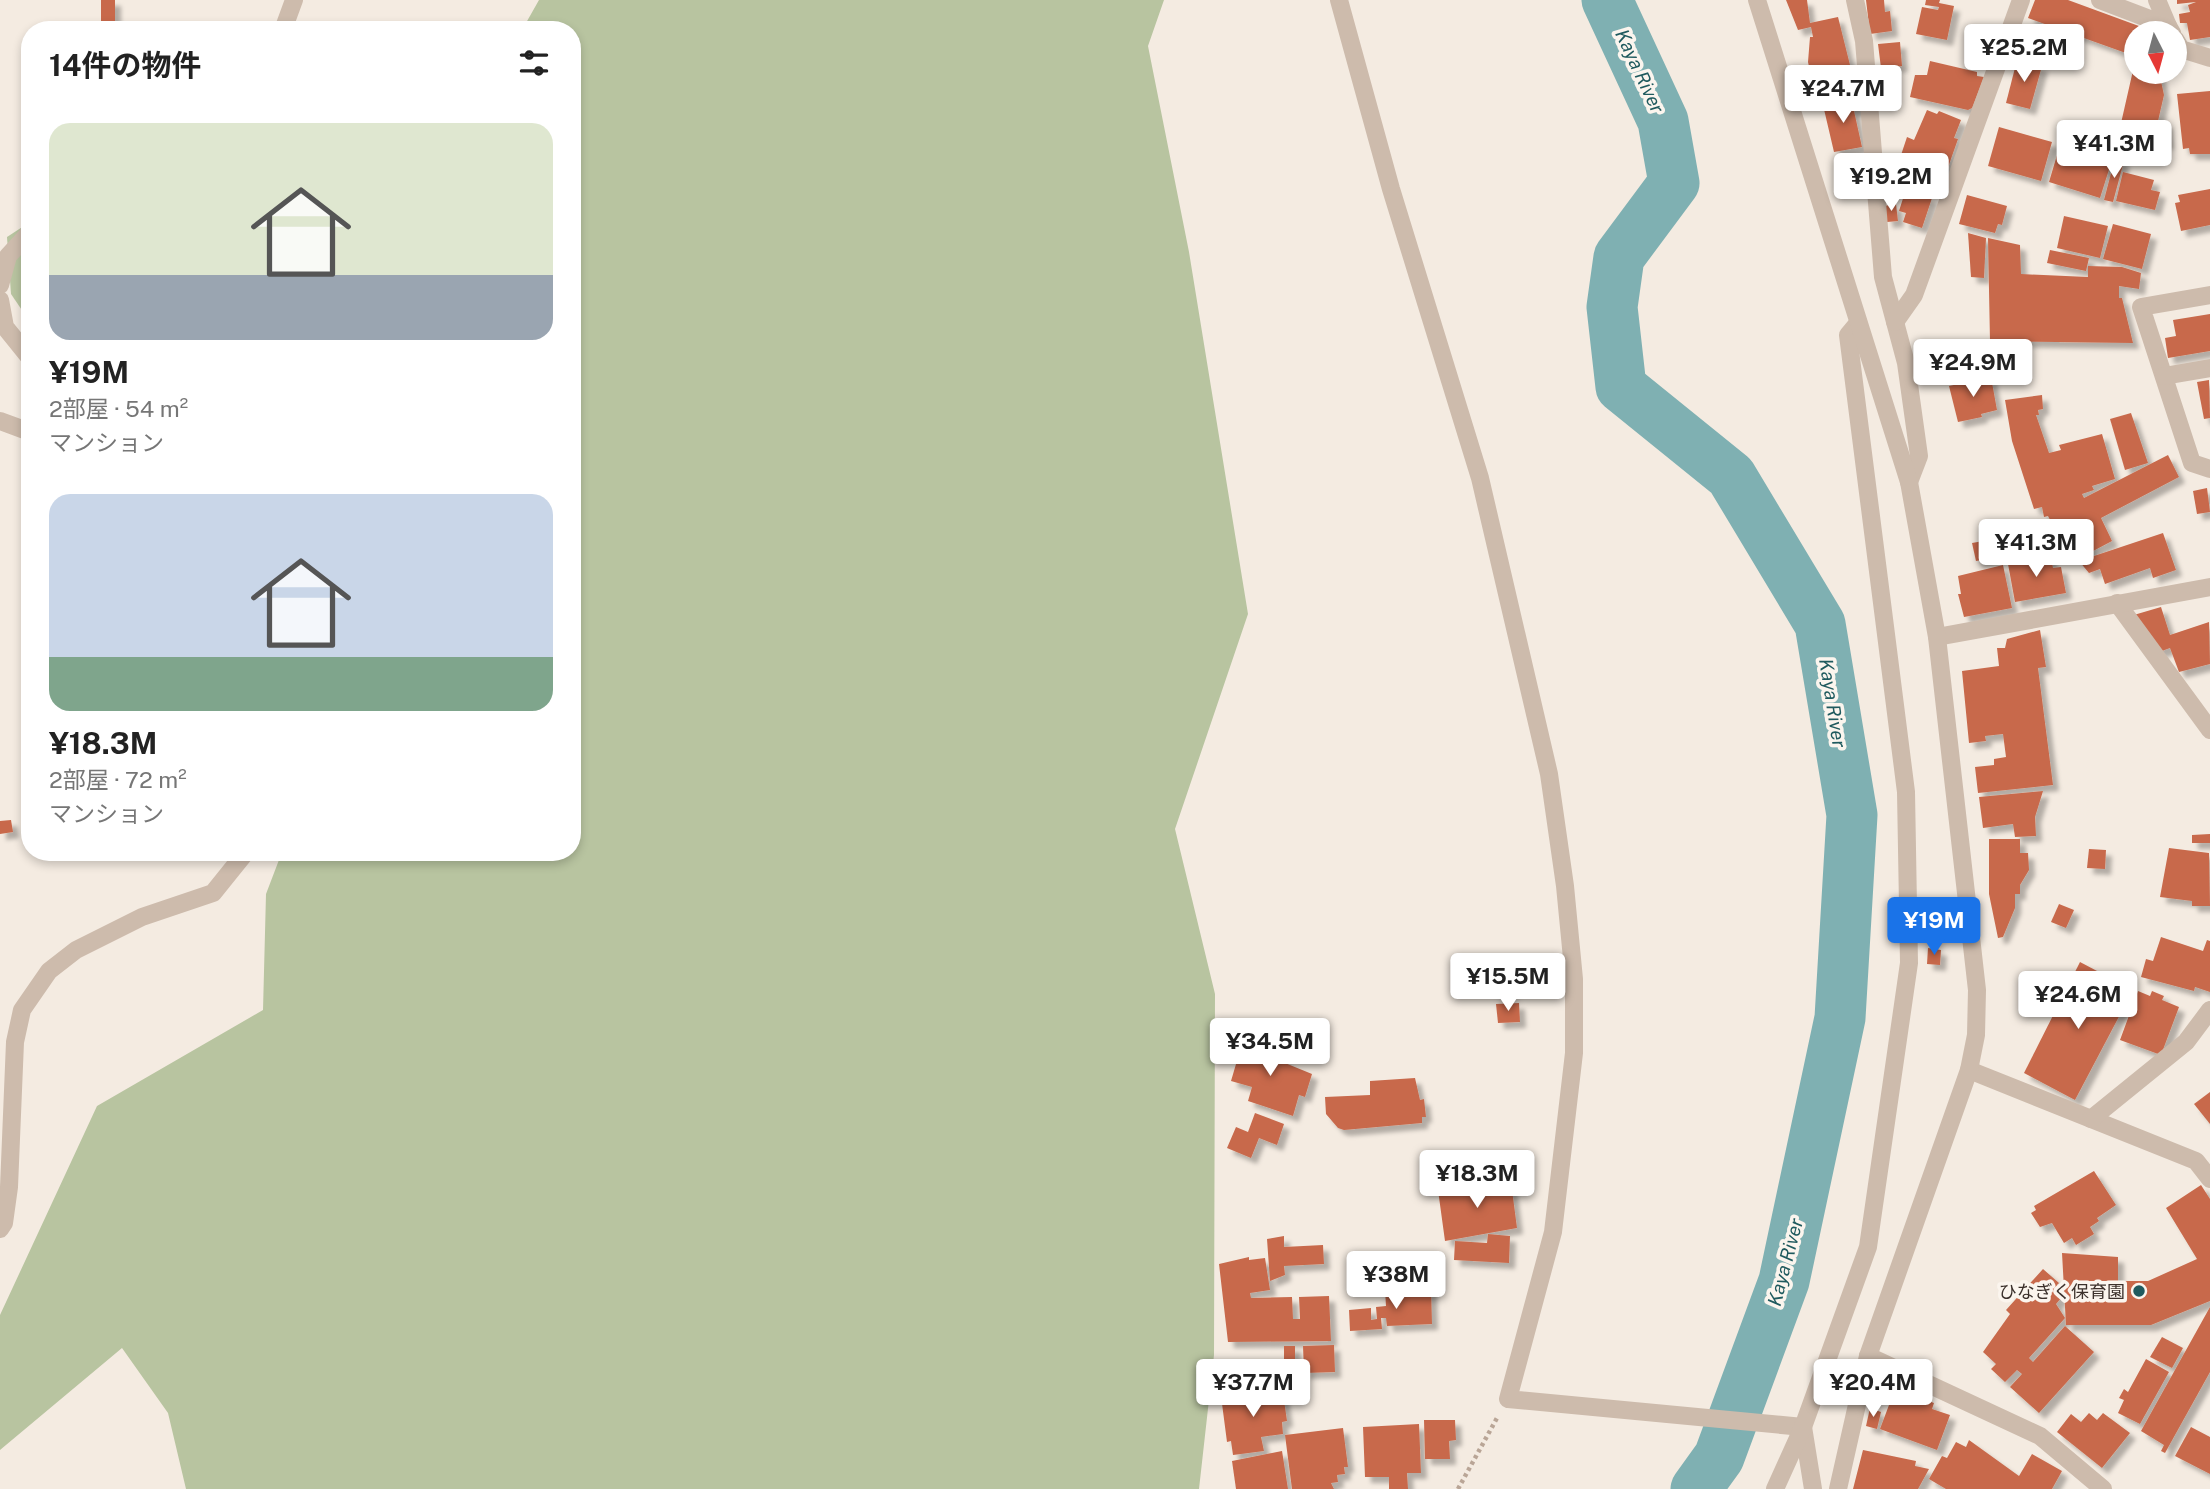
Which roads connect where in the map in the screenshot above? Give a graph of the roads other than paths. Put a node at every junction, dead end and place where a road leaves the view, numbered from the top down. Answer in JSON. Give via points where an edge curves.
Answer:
{"nodes":[{"id":1,"x":294,"y":0,"type":"edge"},
{"id":2,"x":1339,"y":0,"type":"edge"},
{"id":3,"x":1757,"y":0,"type":"edge"},
{"id":4,"x":1855,"y":0,"type":"edge"},
{"id":5,"x":2021,"y":0,"type":"edge"},
{"id":6,"x":2100,"y":0,"type":"edge"},
{"id":7,"x":2157,"y":0,"type":"edge"},
{"id":8,"x":286,"y":21,"type":"edge"},
{"id":9,"x":2146,"y":21,"type":"edge"},
{"id":10,"x":2167,"y":21,"type":"edge"},
{"id":11,"x":2188,"y":51,"type":"edge"},
{"id":12,"x":2210,"y":58,"type":"edge"},
{"id":13,"x":21,"y":242,"type":"edge"},
{"id":14,"x":0,"y":285,"type":"edge"},
{"id":15,"x":2210,"y":295,"type":"edge"},
{"id":16,"x":0,"y":300,"type":"edge"},
{"id":17,"x":1895,"y":322,"type":"junction"},
{"id":18,"x":1858,"y":323,"type":"junction"},
{"id":19,"x":21,"y":347,"type":"edge"},
{"id":20,"x":2210,"y":368,"type":"edge"},
{"id":21,"x":2164,"y":376,"type":"junction"},
{"id":22,"x":0,"y":421,"type":"edge"},
{"id":23,"x":21,"y":429,"type":"edge"},
{"id":24,"x":2210,"y":469,"type":"edge"},
{"id":25,"x":1909,"y":482,"type":"junction"},
{"id":26,"x":2210,"y":587,"type":"edge"},
{"id":27,"x":2117,"y":603,"type":"junction"},
{"id":28,"x":1937,"y":637,"type":"junction"},
{"id":29,"x":2210,"y":730,"type":"edge"},
{"id":30,"x":239,"y":861,"type":"edge"},
{"id":31,"x":2210,"y":1010,"type":"edge"},
{"id":32,"x":1969,"y":1070,"type":"junction"},
{"id":33,"x":2091,"y":1119,"type":"junction"},
{"id":34,"x":2210,"y":1179,"type":"edge"},
{"id":35,"x":0,"y":1229,"type":"edge"},
{"id":36,"x":1868,"y":1356,"type":"junction"},
{"id":37,"x":1803,"y":1427,"type":"junction"},
{"id":38,"x":1775,"y":1489,"type":"edge"},
{"id":39,"x":1813,"y":1489,"type":"edge"},
{"id":40,"x":1838,"y":1489,"type":"edge"},
{"id":41,"x":2103,"y":1489,"type":"edge"}],
"edges":[{"from":1,"to":8,"type":"street"},
{"from":2,"to":37,"type":"street","via":[[1391,189],[1480,478],[1549,774],[1565,886],[1574,979],[1574,1053],[1553,1231],[1512,1400]]},
{"from":3,"to":18,"type":"street"},
{"from":4,"to":17,"type":"street","via":[[1864,41],[1883,277]]},
{"from":5,"to":17,"type":"street","via":[[1914,295]]},
{"from":6,"to":9,"type":"street"},
{"from":7,"to":10,"type":"street"},
{"from":11,"to":12,"type":"street"},
{"from":13,"to":14,"type":"street","via":[[8,256]]},
{"from":15,"to":21,"type":"street","via":[[2141,307]]},
{"from":16,"to":19,"type":"street","via":[[5,327]]},
{"from":17,"to":25,"type":"street","via":[[1906,363],[1919,456]]},
{"from":18,"to":25,"type":"street"},
{"from":18,"to":37,"type":"street","via":[[1848,335],[1906,792],[1909,962],[1868,1247]]},
{"from":20,"to":21,"type":"street"},
{"from":21,"to":24,"type":"street","via":[[2192,463]]},
{"from":22,"to":23,"type":"street"},
{"from":25,"to":28,"type":"street"},
{"from":26,"to":27,"type":"street"},
{"from":27,"to":28,"type":"street"},
{"from":27,"to":29,"type":"street"},
{"from":28,"to":32,"type":"street","via":[[1977,990]]},
{"from":30,"to":35,"type":"street","via":[[213,893],[142,917],[76,950],[50,971],[22,1010],[15,1042],[9,1187]]},
{"from":31,"to":33,"type":"street","via":[[2186,1042]]},
{"from":32,"to":33,"type":"street"},
{"from":32,"to":36,"type":"street"},
{"from":33,"to":34,"type":"street","via":[[2196,1161]]},
{"from":36,"to":40,"type":"street"},
{"from":36,"to":41,"type":"street","via":[[2040,1436]]},
{"from":37,"to":38,"type":"street"},
{"from":37,"to":39,"type":"street"}]}
